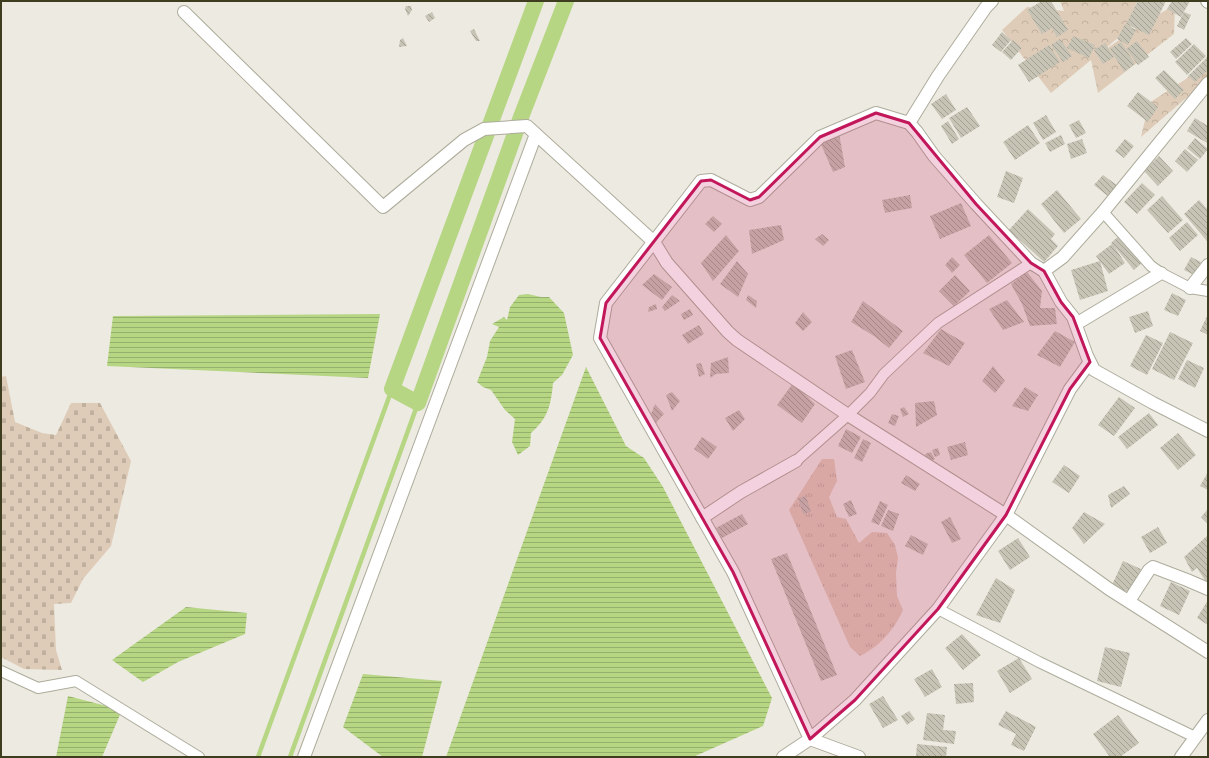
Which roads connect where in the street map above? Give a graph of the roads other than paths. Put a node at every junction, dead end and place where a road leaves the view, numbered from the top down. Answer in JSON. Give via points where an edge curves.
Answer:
{"nodes":[{"id":1,"x":992,"y":1,"type":"edge"},
{"id":2,"x":184,"y":12,"type":"dead end"},
{"id":3,"x":1208,"y":83,"type":"edge"},
{"id":4,"x":909,"y":123,"type":"junction"},
{"id":5,"x":531,"y":130,"type":"junction"},
{"id":6,"x":1103,"y":212,"type":"junction"},
{"id":7,"x":654,"y":242,"type":"junction"},
{"id":8,"x":1031,"y":263,"type":"junction"},
{"id":9,"x":1208,"y":264,"type":"edge"},
{"id":10,"x":1044,"y":271,"type":"junction"},
{"id":11,"x":1160,"y":273,"type":"junction"},
{"id":12,"x":1190,"y":288,"type":"junction"},
{"id":13,"x":1208,"y":291,"type":"edge"},
{"id":14,"x":1076,"y":324,"type":"junction"},
{"id":15,"x":1090,"y":362,"type":"junction"},
{"id":16,"x":848,"y":415,"type":"junction"},
{"id":17,"x":1208,"y":430,"type":"edge"},
{"id":18,"x":796,"y":461,"type":"joint"},
{"id":19,"x":1006,"y":515,"type":"junction"},
{"id":20,"x":702,"y":518,"type":"junction"},
{"id":21,"x":1208,"y":589,"type":"edge"},
{"id":22,"x":1129,"y":602,"type":"junction"},
{"id":23,"x":938,"y":610,"type":"junction"},
{"id":24,"x":1208,"y":652,"type":"edge"},
{"id":25,"x":1,"y":671,"type":"edge"},
{"id":26,"x":1208,"y":720,"type":"edge"},
{"id":27,"x":1195,"y":737,"type":"junction"},
{"id":28,"x":810,"y":739,"type":"junction"},
{"id":29,"x":199,"y":757,"type":"edge"},
{"id":30,"x":304,"y":757,"type":"edge"},
{"id":31,"x":784,"y":757,"type":"edge"},
{"id":32,"x":859,"y":757,"type":"edge"},
{"id":33,"x":1181,"y":757,"type":"edge"}],
"edges":[{"from":1,"to":4,"type":"street","via":[[938,76]]},
{"from":2,"to":5,"type":"street","via":[[383,207],[464,140],[484,129]]},
{"from":3,"to":6,"type":"street"},
{"from":4,"to":7,"type":"street","via":[[876,113],[820,137],[759,197],[750,200],[711,180],[701,181]]},
{"from":4,"to":8,"type":"street","via":[[934,156]]},
{"from":5,"to":7,"type":"street"},
{"from":5,"to":30,"type":"street","via":[[371,578]]},
{"from":6,"to":10,"type":"street","via":[[1063,257]]},
{"from":6,"to":11,"type":"lane"},
{"from":7,"to":16,"type":"street","via":[[667,263],[728,332]]},
{"from":7,"to":20,"type":"street","via":[[606,303],[600,338]]},
{"from":8,"to":10,"type":"street"},
{"from":8,"to":16,"type":"lane","via":[[938,323],[884,374],[870,393]]},
{"from":9,"to":12,"type":"street"},
{"from":10,"to":14,"type":"street"},
{"from":11,"to":12,"type":"lane"},
{"from":11,"to":14,"type":"street"},
{"from":12,"to":13,"type":"lane"},
{"from":14,"to":15,"type":"street"},
{"from":15,"to":17,"type":"street","via":[[1094,370]]},
{"from":15,"to":19,"type":"street","via":[[1070,389]]},
{"from":16,"to":18,"type":"lane"},
{"from":16,"to":19,"type":"street"},
{"from":18,"to":20,"type":"street","via":[[741,492]]},
{"from":19,"to":22,"type":"street"},
{"from":19,"to":23,"type":"street"},
{"from":20,"to":28,"type":"street","via":[[733,572]]},
{"from":21,"to":22,"type":"street","via":[[1153,567]]},
{"from":22,"to":24,"type":"street"},
{"from":23,"to":27,"type":"lane"},
{"from":23,"to":28,"type":"street","via":[[855,700]]},
{"from":25,"to":29,"type":"lane","via":[[38,688],[76,681]]},
{"from":26,"to":27,"type":"street"},
{"from":27,"to":33,"type":"street"},
{"from":28,"to":31,"type":"street"},
{"from":28,"to":32,"type":"street"}]}
